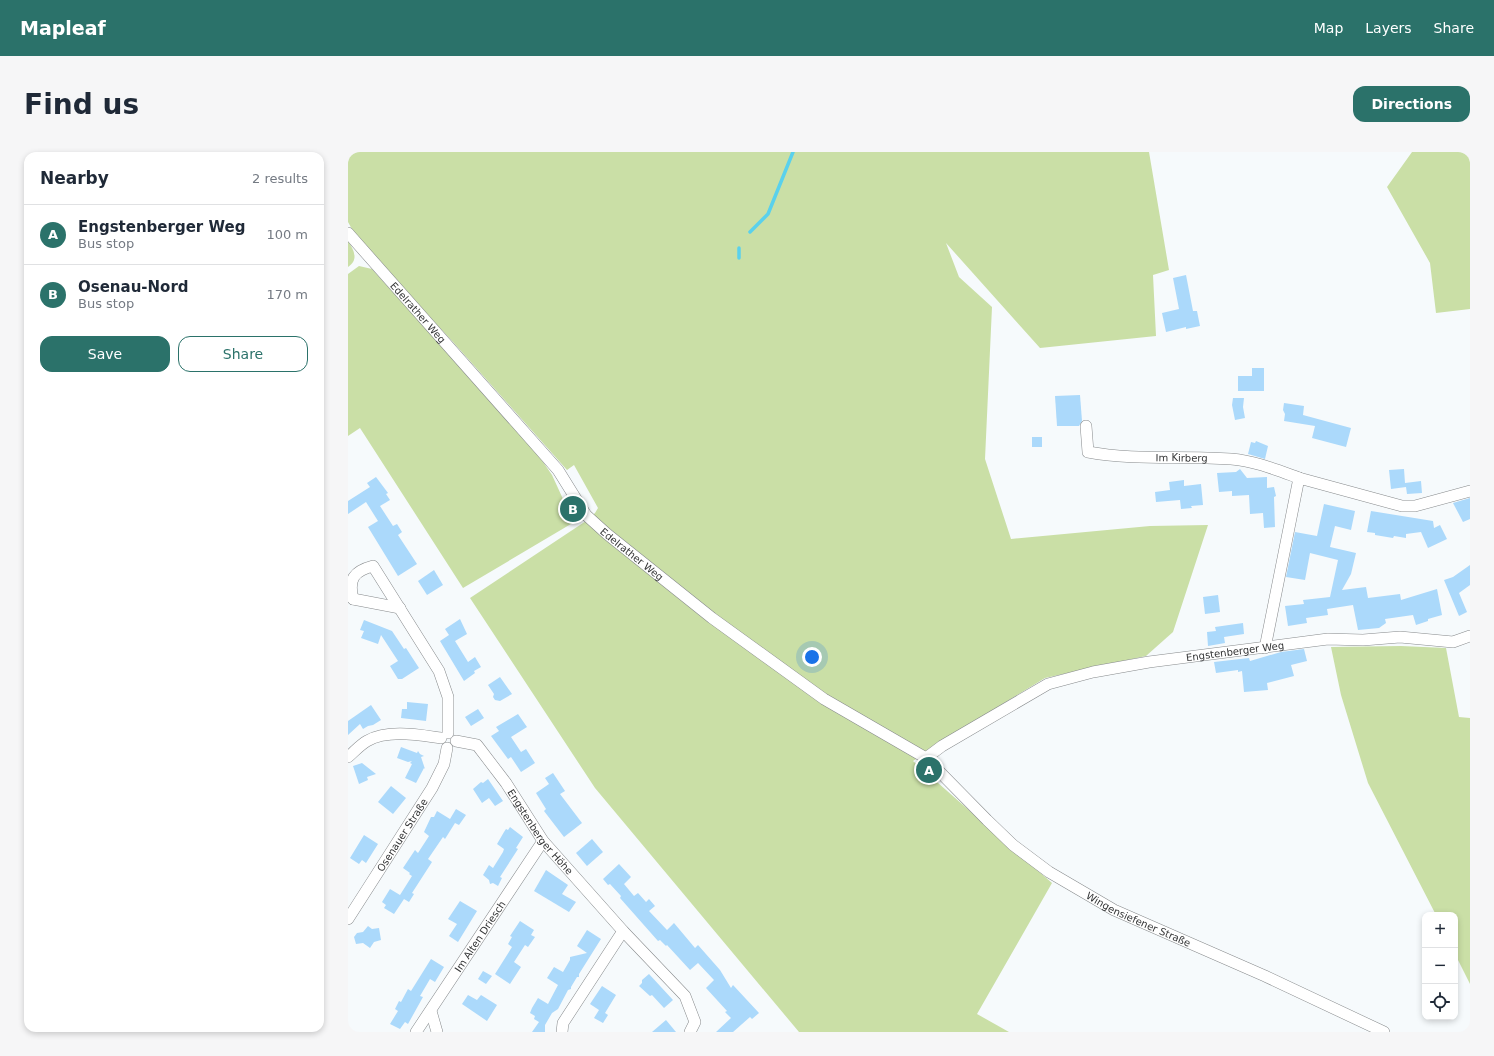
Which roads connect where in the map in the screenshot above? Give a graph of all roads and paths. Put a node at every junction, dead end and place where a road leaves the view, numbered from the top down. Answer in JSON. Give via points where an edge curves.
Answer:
{"nodes":[{"id":1,"x":348,"y":233,"type":"edge"},
{"id":2,"x":1086,"y":426,"type":"dead end"},
{"id":3,"x":1299,"y":478,"type":"junction"},
{"id":4,"x":1470,"y":491,"type":"edge"},
{"id":5,"x":351,"y":600,"type":"edge"},
{"id":6,"x":400,"y":608,"type":"junction"},
{"id":7,"x":1470,"y":636,"type":"edge"},
{"id":8,"x":1265,"y":648,"type":"junction"},
{"id":9,"x":448,"y":740,"type":"junction"},
{"id":10,"x":348,"y":758,"type":"edge"},
{"id":11,"x":926,"y":758,"type":"junction"},
{"id":12,"x":543,"y":841,"type":"junction"},
{"id":13,"x":348,"y":919,"type":"edge"},
{"id":14,"x":623,"y":931,"type":"junction"},
{"id":15,"x":431,"y":1011,"type":"junction"},
{"id":16,"x":416,"y":1032,"type":"edge"},
{"id":17,"x":437,"y":1032,"type":"edge"},
{"id":18,"x":562,"y":1032,"type":"edge"},
{"id":19,"x":690,"y":1032,"type":"edge"},
{"id":20,"x":1384,"y":1032,"type":"edge"}],
"edges":[{"from":1,"to":11,"type":"street","name":"Edelrather Weg","via":[[558,470],[586,515],[712,618],[824,699]]},
{"from":2,"to":3,"type":"street","name":"Im Kirberg","via":[[1088,452],[1112,457],[1232,460],[1256,464]]},
{"from":3,"to":4,"type":"street","name":"Im Kirberg","via":[[1402,506],[1415,506]]},
{"from":3,"to":8,"type":"street"},
{"from":5,"to":6,"type":"street","name":"Osenauer Straße"},
{"from":5,"to":6,"type":"street","name":"Osenauer Straße","via":[[351,582],[356,574],[373,566]]},
{"from":6,"to":9,"type":"street","name":"Osenauer Straße","via":[[439,671],[448,697]]},
{"from":7,"to":8,"type":"street","name":"Engstenberger Weg","via":[[1453,642],[1400,637],[1328,639]]},
{"from":8,"to":11,"type":"street","name":"Engstenberger Weg","via":[[1149,662],[1093,672],[1048,684]]},
{"from":9,"to":10,"type":"street","name":"Engstenberger Höhe","via":[[414,734],[390,734],[368,741]]},
{"from":9,"to":12,"type":"street","name":"Engstenberger Höhe","via":[[477,745],[506,783]]},
{"from":9,"to":13,"type":"street","name":"Osenauer Straße","via":[[444,764],[432,788]]},
{"from":11,"to":20,"type":"street","name":"Wingensiefener Straße","via":[[1013,845],[1049,872],[1114,910],[1265,976]]},
{"from":12,"to":14,"type":"street","name":"Engstenberger Höhe"},
{"from":12,"to":15,"type":"street","name":"Im Alten Driesch"},
{"from":14,"to":18,"type":"street","via":[[563,1023]]},
{"from":14,"to":19,"type":"street","name":"Engstenberger Höhe","via":[[685,996],[695,1022]]},
{"from":15,"to":16,"type":"street","name":"Im Alten Driesch"},
{"from":15,"to":17,"type":"street"}]}
